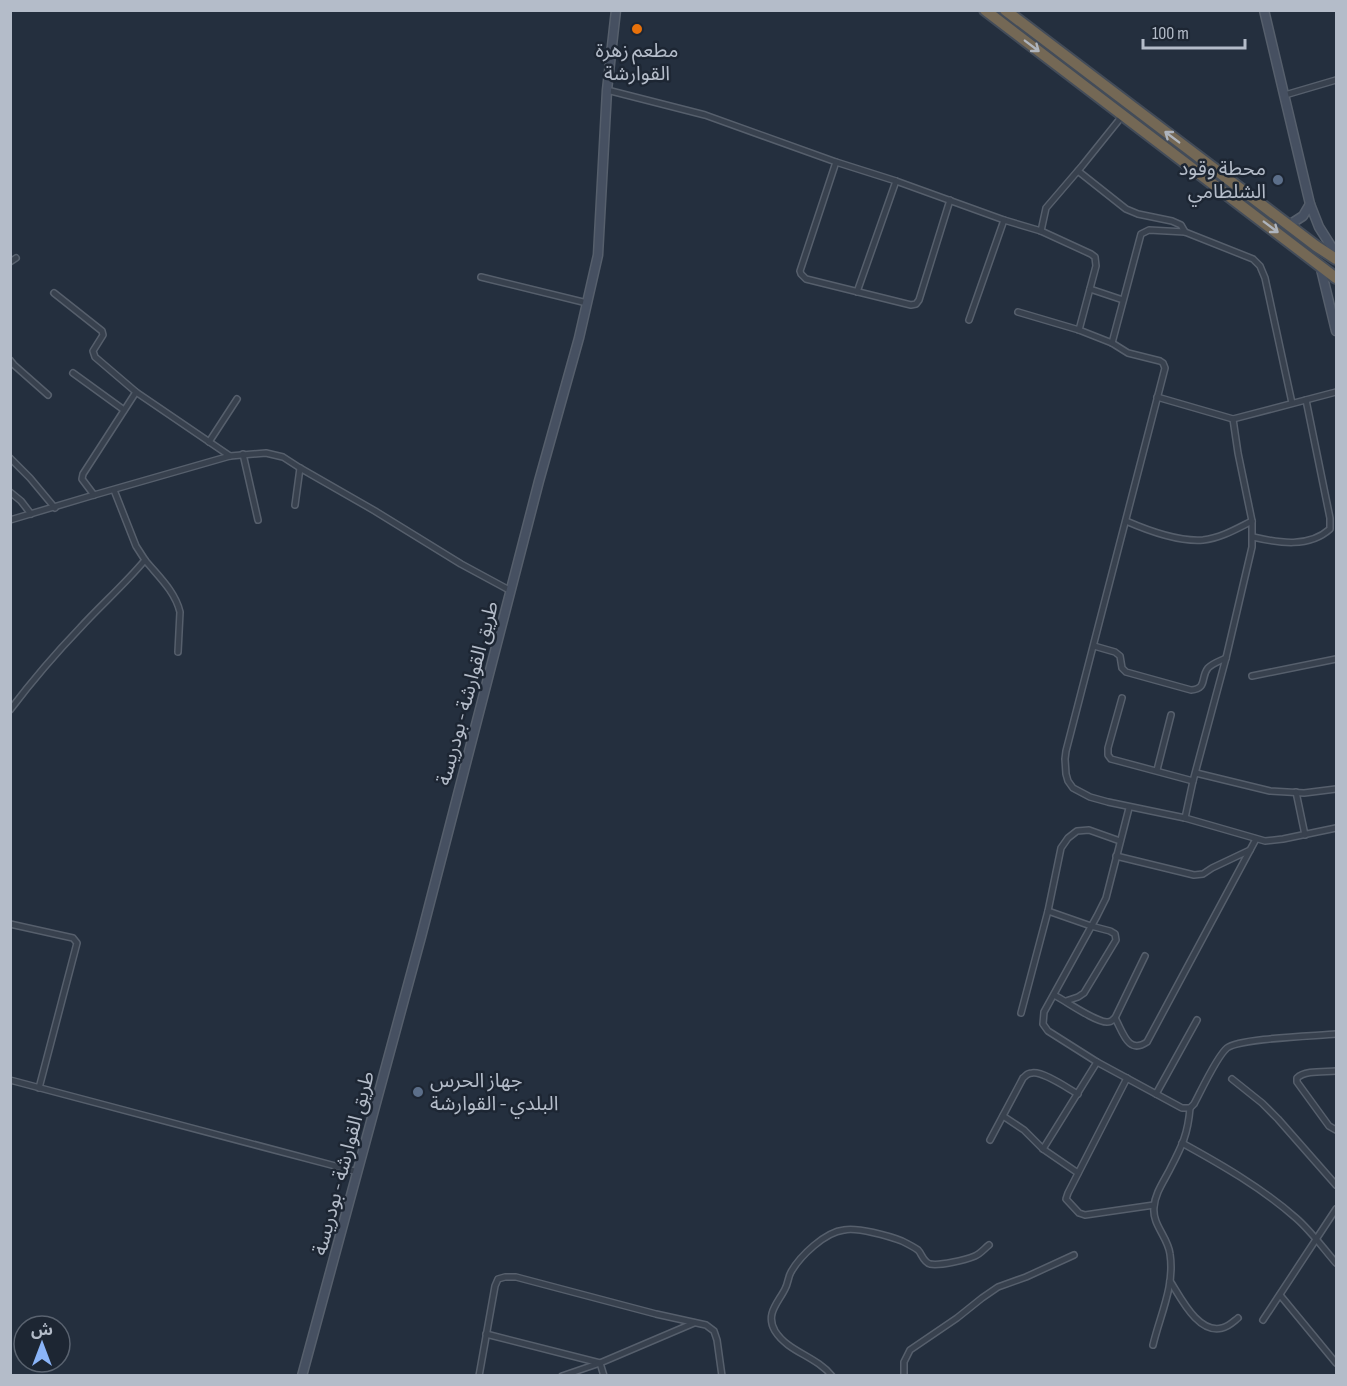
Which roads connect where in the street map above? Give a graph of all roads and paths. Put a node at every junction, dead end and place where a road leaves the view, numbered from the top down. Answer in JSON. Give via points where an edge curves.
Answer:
{"nodes":[{"id":1,"x":616,"y":10,"type":"edge"},
{"id":2,"x":985,"y":10,"type":"edge"},
{"id":3,"x":1264,"y":10,"type":"edge"},
{"id":4,"x":1005,"y":11,"type":"edge"},
{"id":5,"x":1336,"y":80,"type":"edge"},
{"id":6,"x":607,"y":90,"type":"junction"},
{"id":7,"x":1285,"y":95,"type":"junction"},
{"id":8,"x":1123,"y":115,"type":"junction"},
{"id":9,"x":836,"y":162,"type":"junction"},
{"id":10,"x":1078,"y":171,"type":"junction"},
{"id":11,"x":896,"y":181,"type":"junction"},
{"id":12,"x":950,"y":200,"type":"junction"},
{"id":13,"x":1310,"y":204,"type":"junction"},
{"id":14,"x":1004,"y":220,"type":"junction"},
{"id":15,"x":1289,"y":225,"type":"junction"},
{"id":16,"x":1041,"y":231,"type":"junction"},
{"id":17,"x":1185,"y":232,"type":"junction"},
{"id":18,"x":1336,"y":254,"type":"edge"},
{"id":19,"x":1336,"y":260,"type":"edge"},
{"id":20,"x":1320,"y":265,"type":"junction"},
{"id":21,"x":481,"y":277,"type":"dead end"},
{"id":22,"x":1336,"y":278,"type":"edge"},
{"id":23,"x":1090,"y":289,"type":"junction"},
{"id":24,"x":857,"y":292,"type":"junction"},
{"id":25,"x":54,"y":293,"type":"dead end"},
{"id":26,"x":1123,"y":300,"type":"junction"},
{"id":27,"x":587,"y":303,"type":"junction"},
{"id":28,"x":1018,"y":312,"type":"dead end"},
{"id":29,"x":969,"y":320,"type":"dead end"},
{"id":30,"x":1079,"y":330,"type":"junction"},
{"id":31,"x":1336,"y":331,"type":"edge"},
{"id":32,"x":1112,"y":343,"type":"junction"},
{"id":33,"x":12,"y":364,"type":"edge"},
{"id":34,"x":73,"y":373,"type":"dead end"},
{"id":35,"x":136,"y":392,"type":"junction"},
{"id":36,"x":1336,"y":392,"type":"edge"},
{"id":37,"x":48,"y":395,"type":"dead end"},
{"id":38,"x":1157,"y":398,"type":"junction"},
{"id":39,"x":237,"y":399,"type":"dead end"},
{"id":40,"x":1306,"y":400,"type":"junction"},
{"id":41,"x":1292,"y":403,"type":"junction"},
{"id":42,"x":124,"y":410,"type":"junction"},
{"id":43,"x":1233,"y":418,"type":"junction"},
{"id":44,"x":209,"y":442,"type":"junction"},
{"id":45,"x":243,"y":454,"type":"junction"},
{"id":46,"x":230,"y":456,"type":"junction"},
{"id":47,"x":10,"y":458,"type":"edge"},
{"id":48,"x":300,"y":468,"type":"junction"},
{"id":49,"x":114,"y":490,"type":"junction"},
{"id":50,"x":10,"y":492,"type":"edge"},
{"id":51,"x":94,"y":495,"type":"junction"},
{"id":52,"x":295,"y":505,"type":"dead end"},
{"id":53,"x":55,"y":508,"type":"junction"},
{"id":54,"x":31,"y":514,"type":"junction"},
{"id":55,"x":10,"y":520,"type":"edge"},
{"id":56,"x":258,"y":520,"type":"dead end"},
{"id":57,"x":1126,"y":521,"type":"junction"},
{"id":58,"x":1252,"y":521,"type":"junction"},
{"id":59,"x":1253,"y":537,"type":"junction"},
{"id":60,"x":145,"y":560,"type":"junction"},
{"id":61,"x":511,"y":591,"type":"junction"},
{"id":62,"x":1094,"y":646,"type":"junction"},
{"id":63,"x":178,"y":652,"type":"dead end"},
{"id":64,"x":1226,"y":658,"type":"junction"},
{"id":65,"x":1336,"y":659,"type":"edge"},
{"id":66,"x":1252,"y":676,"type":"dead end"},
{"id":67,"x":1122,"y":699,"type":"dead end"},
{"id":68,"x":10,"y":711,"type":"edge"},
{"id":69,"x":1171,"y":715,"type":"dead end"},
{"id":70,"x":1157,"y":771,"type":"junction"},
{"id":71,"x":1196,"y":773,"type":"junction"},
{"id":72,"x":1193,"y":781,"type":"junction"},
{"id":73,"x":1336,"y":789,"type":"edge"},
{"id":74,"x":1296,"y":792,"type":"junction"},
{"id":75,"x":1129,"y":808,"type":"junction"},
{"id":76,"x":1185,"y":818,"type":"junction"},
{"id":77,"x":1336,"y":828,"type":"edge"},
{"id":78,"x":1305,"y":835,"type":"junction"},
{"id":79,"x":1256,"y":839,"type":"junction"},
{"id":80,"x":1120,"y":841,"type":"junction"},
{"id":81,"x":1250,"y":850,"type":"junction"},
{"id":82,"x":1116,"y":856,"type":"junction"},
{"id":83,"x":1048,"y":911,"type":"junction"},
{"id":84,"x":10,"y":924,"type":"edge"},
{"id":85,"x":1090,"y":926,"type":"junction"},
{"id":86,"x":1145,"y":956,"type":"dead end"},
{"id":87,"x":1054,"y":994,"type":"junction"},
{"id":88,"x":1065,"y":1001,"type":"junction"},
{"id":89,"x":1021,"y":1013,"type":"dead end"},
{"id":90,"x":1115,"y":1018,"type":"junction"},
{"id":91,"x":1197,"y":1020,"type":"dead end"},
{"id":92,"x":1336,"y":1034,"type":"edge"},
{"id":93,"x":1097,"y":1062,"type":"junction"},
{"id":94,"x":1336,"y":1071,"type":"edge"},
{"id":95,"x":1127,"y":1078,"type":"junction"},
{"id":96,"x":1232,"y":1079,"type":"dead end"},
{"id":97,"x":10,"y":1080,"type":"edge"},
{"id":98,"x":39,"y":1088,"type":"junction"},
{"id":99,"x":1078,"y":1094,"type":"junction"},
{"id":100,"x":1156,"y":1094,"type":"junction"},
{"id":101,"x":1190,"y":1108,"type":"junction"},
{"id":102,"x":1003,"y":1116,"type":"junction"},
{"id":103,"x":1336,"y":1130,"type":"edge"},
{"id":104,"x":990,"y":1140,"type":"dead end"},
{"id":105,"x":1182,"y":1143,"type":"junction"},
{"id":106,"x":1043,"y":1149,"type":"junction"},
{"id":107,"x":358,"y":1172,"type":"junction"},
{"id":108,"x":1078,"y":1173,"type":"junction"},
{"id":109,"x":1336,"y":1185,"type":"edge"},
{"id":110,"x":1154,"y":1205,"type":"junction"},
{"id":111,"x":1336,"y":1209,"type":"edge"},
{"id":112,"x":1317,"y":1239,"type":"junction"},
{"id":113,"x":989,"y":1245,"type":"dead end"},
{"id":114,"x":1074,"y":1255,"type":"dead end"},
{"id":115,"x":1336,"y":1263,"type":"edge"},
{"id":116,"x":1170,"y":1281,"type":"junction"},
{"id":117,"x":1280,"y":1294,"type":"junction"},
{"id":118,"x":1238,"y":1318,"type":"dead end"},
{"id":119,"x":1263,"y":1320,"type":"dead end"},
{"id":120,"x":696,"y":1322,"type":"junction"},
{"id":121,"x":486,"y":1334,"type":"junction"},
{"id":122,"x":1153,"y":1345,"type":"dead end"},
{"id":123,"x":600,"y":1363,"type":"junction"},
{"id":124,"x":1336,"y":1363,"type":"edge"},
{"id":125,"x":720,"y":1375,"type":"edge"},
{"id":126,"x":302,"y":1376,"type":"edge"},
{"id":127,"x":478,"y":1376,"type":"edge"},
{"id":128,"x":562,"y":1376,"type":"edge"},
{"id":129,"x":604,"y":1376,"type":"edge"},
{"id":130,"x":832,"y":1376,"type":"edge"},
{"id":131,"x":904,"y":1376,"type":"edge"}],
"edges":[{"from":1,"to":6,"type":"main road","name":"طريق القوارشة - بودريسة"},
{"from":2,"to":8,"type":"highway","one_way":true},
{"from":3,"to":7,"type":"main road"},
{"from":15,"to":4,"type":"highway","one_way":true},
{"from":5,"to":7,"type":"street"},
{"from":6,"to":9,"type":"street","via":[[696,112]]},
{"from":6,"to":27,"type":"main road","name":"طريق القوارشة - بودريسة","via":[[598,255]]},
{"from":7,"to":13,"type":"main road"},
{"from":8,"to":10,"type":"street"},
{"from":8,"to":20,"type":"highway","one_way":true},
{"from":9,"to":11,"type":"street"},
{"from":9,"to":24,"type":"street","via":[[800,271],[806,279]]},
{"from":10,"to":16,"type":"street","via":[[1047,208]]},
{"from":10,"to":17,"type":"street","via":[[1126,209],[1172,221]]},
{"from":11,"to":12,"type":"street"},
{"from":11,"to":24,"type":"street"},
{"from":12,"to":14,"type":"street"},
{"from":12,"to":24,"type":"street","via":[[916,304]]},
{"from":13,"to":15,"type":"main road"},
{"from":13,"to":18,"type":"main road"},
{"from":14,"to":16,"type":"street"},
{"from":14,"to":29,"type":"street"},
{"from":15,"to":19,"type":"highway"},
{"from":16,"to":23,"type":"street","via":[[1095,257]]},
{"from":17,"to":26,"type":"street","via":[[1149,230],[1141,234]]},
{"from":17,"to":41,"type":"street","via":[[1253,259],[1260,266]]},
{"from":20,"to":22,"type":"highway"},
{"from":20,"to":31,"type":"main road"},
{"from":21,"to":27,"type":"street"},
{"from":23,"to":26,"type":"street"},
{"from":23,"to":30,"type":"street"},
{"from":25,"to":35,"type":"street","via":[[102,331],[94,355]]},
{"from":26,"to":32,"type":"street"},
{"from":27,"to":61,"type":"main road","name":"طريق القوارشة - بودريسة"},
{"from":28,"to":30,"type":"street"},
{"from":30,"to":32,"type":"street"},
{"from":32,"to":38,"type":"street","via":[[1128,353],[1163,363]]},
{"from":33,"to":37,"type":"street"},
{"from":34,"to":42,"type":"street"},
{"from":35,"to":42,"type":"street"},
{"from":35,"to":44,"type":"street"},
{"from":36,"to":40,"type":"street"},
{"from":38,"to":43,"type":"street"},
{"from":38,"to":57,"type":"street"},
{"from":39,"to":44,"type":"street"},
{"from":40,"to":41,"type":"street"},
{"from":40,"to":59,"type":"street","via":[[1330,529],[1321,537],[1293,543]]},
{"from":41,"to":43,"type":"street"},
{"from":42,"to":51,"type":"street","via":[[83,474],[82,479]]},
{"from":43,"to":58,"type":"street"},
{"from":44,"to":46,"type":"street"},
{"from":45,"to":46,"type":"street"},
{"from":45,"to":48,"type":"street","via":[[283,457]]},
{"from":45,"to":56,"type":"street"},
{"from":46,"to":49,"type":"street"},
{"from":47,"to":53,"type":"street"},
{"from":48,"to":52,"type":"street"},
{"from":48,"to":61,"type":"street"},
{"from":49,"to":51,"type":"street"},
{"from":49,"to":60,"type":"street"},
{"from":50,"to":54,"type":"street"},
{"from":51,"to":53,"type":"street"},
{"from":53,"to":54,"type":"street"},
{"from":54,"to":55,"type":"street"},
{"from":57,"to":58,"type":"street","via":[[1192,540],[1215,537]]},
{"from":57,"to":62,"type":"street"},
{"from":58,"to":59,"type":"street"},
{"from":59,"to":64,"type":"street"},
{"from":60,"to":63,"type":"street","via":[[172,592],[178,606]]},
{"from":60,"to":68,"type":"street","via":[[35,678]]},
{"from":61,"to":107,"type":"main road","name":"طريق القوارشة - بودريسة"},
{"from":62,"to":64,"type":"street","via":[[1116,652],[1126,672],[1191,690],[1203,685],[1211,665]]},
{"from":62,"to":75,"type":"street","via":[[1066,751],[1065,774],[1079,792]]},
{"from":64,"to":71,"type":"street"},
{"from":65,"to":66,"type":"street"},
{"from":67,"to":70,"type":"street","via":[[1108,755]]},
{"from":69,"to":70,"type":"street"},
{"from":70,"to":72,"type":"street"},
{"from":71,"to":72,"type":"street"},
{"from":71,"to":74,"type":"street","via":[[1270,791]]},
{"from":72,"to":76,"type":"street"},
{"from":73,"to":74,"type":"street"},
{"from":74,"to":78,"type":"street"},
{"from":75,"to":76,"type":"street"},
{"from":75,"to":80,"type":"street"},
{"from":76,"to":79,"type":"street"},
{"from":77,"to":78,"type":"street"},
{"from":78,"to":79,"type":"street","via":[[1274,841]]},
{"from":79,"to":81,"type":"street"},
{"from":80,"to":82,"type":"street"},
{"from":80,"to":83,"type":"street","via":[[1089,830],[1077,831],[1068,838],[1061,848]]},
{"from":81,"to":82,"type":"street","via":[[1194,875]]},
{"from":81,"to":90,"type":"street","via":[[1148,1042],[1141,1047],[1128,1043]]},
{"from":82,"to":85,"type":"street","via":[[1106,898]]},
{"from":83,"to":85,"type":"street"},
{"from":83,"to":89,"type":"street"},
{"from":84,"to":98,"type":"street","via":[[73,938],[77,943]]},
{"from":85,"to":87,"type":"street"},
{"from":85,"to":88,"type":"street","via":[[1110,931],[1116,940],[1084,993]]},
{"from":86,"to":90,"type":"street"},
{"from":87,"to":88,"type":"street"},
{"from":87,"to":93,"type":"street","via":[[1044,1012],[1046,1028]]},
{"from":88,"to":90,"type":"street","via":[[1095,1019],[1111,1022]]},
{"from":91,"to":100,"type":"street"},
{"from":92,"to":101,"type":"street","via":[[1257,1040],[1231,1046],[1221,1054]]},
{"from":93,"to":95,"type":"street"},
{"from":93,"to":99,"type":"street"},
{"from":94,"to":103,"type":"street","via":[[1299,1075],[1297,1082]]},
{"from":95,"to":100,"type":"street"},
{"from":95,"to":108,"type":"street"},
{"from":96,"to":109,"type":"street","via":[[1278,1119]]},
{"from":97,"to":98,"type":"street"},
{"from":98,"to":107,"type":"street"},
{"from":99,"to":102,"type":"street","via":[[1041,1074],[1027,1074]]},
{"from":99,"to":106,"type":"street"},
{"from":100,"to":101,"type":"street","via":[[1182,1108]]},
{"from":101,"to":105,"type":"street"},
{"from":102,"to":104,"type":"street"},
{"from":102,"to":106,"type":"street"},
{"from":105,"to":110,"type":"street"},
{"from":105,"to":112,"type":"street","via":[[1254,1186]]},
{"from":106,"to":108,"type":"street"},
{"from":107,"to":126,"type":"main road","name":"طريق القوارشة - بودريسة"},
{"from":108,"to":110,"type":"street","via":[[1066,1199],[1081,1215]]},
{"from":110,"to":116,"type":"street","via":[[1154,1217],[1170,1253]]},
{"from":111,"to":112,"type":"street"},
{"from":112,"to":115,"type":"street"},
{"from":112,"to":117,"type":"street"},
{"from":113,"to":130,"type":"street","via":[[976,1256],[930,1264],[918,1250],[901,1241],[864,1231],[844,1229],[811,1247],[791,1272],[771,1321],[788,1345],[818,1362]]},
{"from":114,"to":131,"type":"street","via":[[998,1287],[982,1298],[910,1350],[904,1362]]},
{"from":116,"to":118,"type":"street","via":[[1189,1310],[1211,1330],[1225,1328]]},
{"from":116,"to":122,"type":"street"},
{"from":117,"to":119,"type":"street"},
{"from":117,"to":124,"type":"street"},
{"from":120,"to":121,"type":"street","via":[[505,1277],[498,1279],[495,1286]]},
{"from":120,"to":123,"type":"street"},
{"from":120,"to":125,"type":"street","via":[[714,1331]]},
{"from":121,"to":123,"type":"street"},
{"from":121,"to":127,"type":"street"},
{"from":123,"to":128,"type":"street"},
{"from":123,"to":129,"type":"street"}]}
